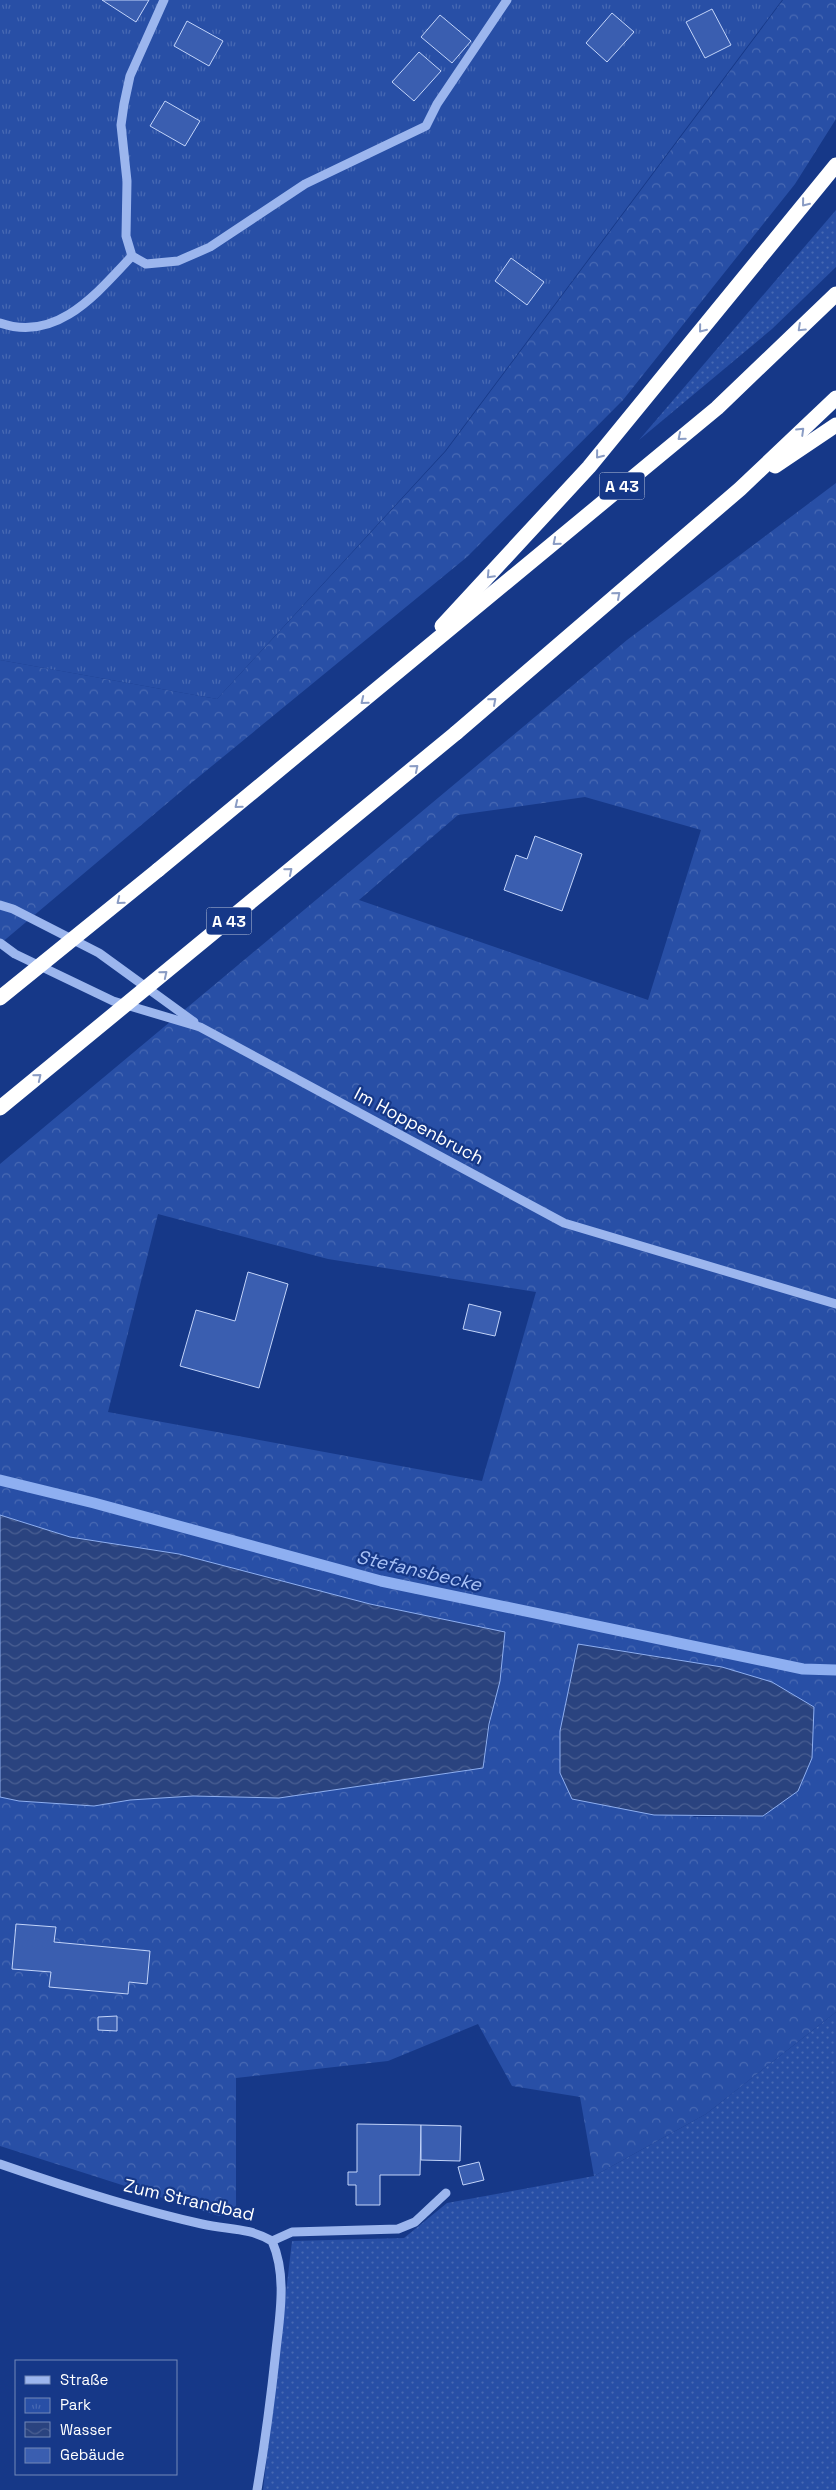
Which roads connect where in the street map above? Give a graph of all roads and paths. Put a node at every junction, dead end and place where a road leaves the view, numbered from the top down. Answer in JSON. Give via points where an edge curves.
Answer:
{"nodes":[{"id":1,"x":164,"y":0,"type":"edge"},
{"id":2,"x":508,"y":0,"type":"edge"},
{"id":3,"x":836,"y":166,"type":"edge"},
{"id":4,"x":132,"y":256,"type":"junction"},
{"id":5,"x":836,"y":294,"type":"edge"},
{"id":6,"x":0,"y":323,"type":"edge"},
{"id":7,"x":836,"y":398,"type":"edge"},
{"id":8,"x":836,"y":424,"type":"edge"},
{"id":9,"x":740,"y":489,"type":"junction"},
{"id":10,"x":401,"y":670,"type":"junction"},
{"id":11,"x":0,"y":905,"type":"edge"},
{"id":12,"x":0,"y":943,"type":"edge"},
{"id":13,"x":0,"y":998,"type":"edge"},
{"id":14,"x":200,"y":1027,"type":"junction"},
{"id":15,"x":0,"y":1108,"type":"edge"},
{"id":16,"x":836,"y":1304,"type":"edge"},
{"id":17,"x":0,"y":2164,"type":"edge"},
{"id":18,"x":446,"y":2193,"type":"dead end"},
{"id":19,"x":272,"y":2241,"type":"junction"},
{"id":20,"x":257,"y":2490,"type":"edge"}],
"edges":[{"from":1,"to":4,"type":"street","via":[[130,76],[121,125],[127,181],[126,236]]},
{"from":2,"to":4,"type":"street","via":[[437,104],[426,126],[305,184],[210,247],[178,261],[146,264]]},
{"from":3,"to":10,"type":"highway","one_way":true,"via":[[589,467]]},
{"from":4,"to":6,"type":"street","via":[[73,314],[39,328]]},
{"from":5,"to":10,"type":"highway","number":"A 43","one_way":true,"via":[[717,408]]},
{"from":9,"to":7,"type":"highway","number":"A 43","one_way":true},
{"from":8,"to":9,"type":"highway"},
{"from":15,"to":9,"type":"highway","number":"A 43","one_way":true,"bridge":true,"via":[[456,733]]},
{"from":10,"to":13,"type":"highway","number":"A 43","one_way":true,"bridge":true},
{"from":11,"to":14,"type":"street","via":[[13,908],[100,953]]},
{"from":12,"to":14,"type":"street","name":"Im Hoppenbruch","via":[[15,954],[114,1001]]},
{"from":14,"to":16,"type":"street","name":"Im Hoppenbruch","via":[[564,1223]]},
{"from":17,"to":19,"type":"street","name":"Zum Strandbad","via":[[66,2187],[203,2224],[256,2232]]},
{"from":18,"to":19,"type":"street","via":[[415,2222],[398,2229],[292,2232]]},
{"from":19,"to":20,"type":"street","name":"Zum Strandbad","via":[[280,2265],[280,2308],[271,2405]]}]}
